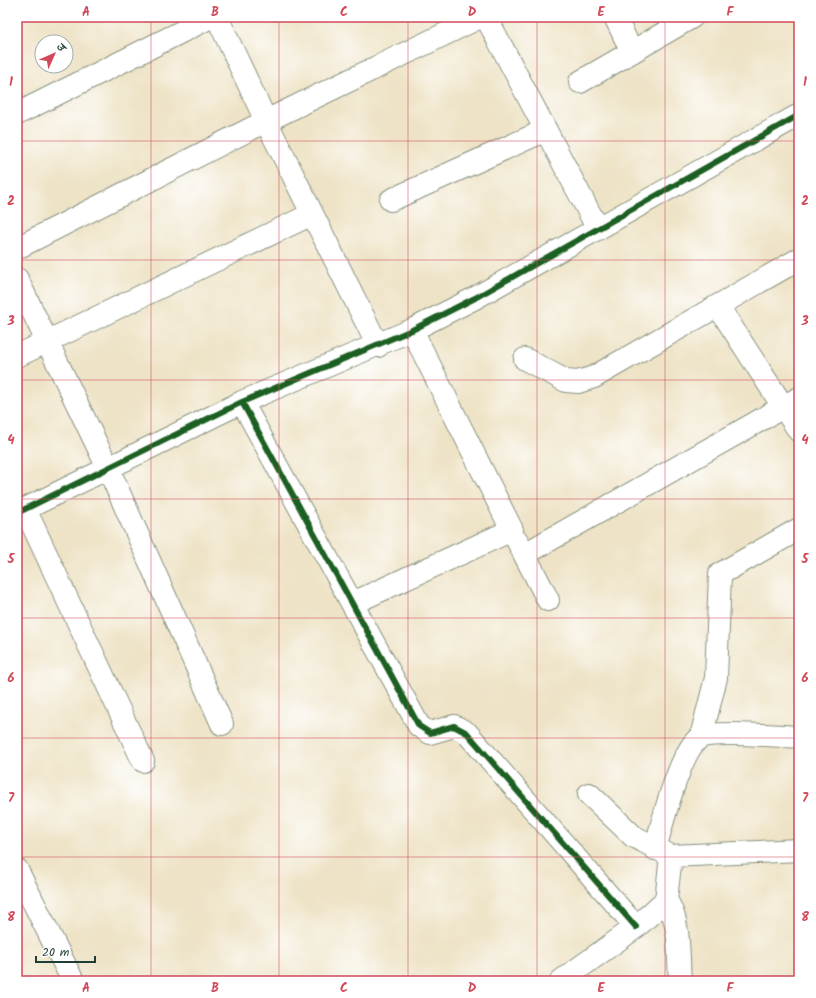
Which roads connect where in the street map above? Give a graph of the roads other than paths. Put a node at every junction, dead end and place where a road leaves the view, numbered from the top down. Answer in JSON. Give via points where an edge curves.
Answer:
{"nodes":[{"id":1,"x":211,"y":17,"type":"edge"},
{"id":2,"x":217,"y":17,"type":"edge"},
{"id":3,"x":480,"y":17,"type":"edge"},
{"id":4,"x":486,"y":17,"type":"edge"},
{"id":5,"x":615,"y":17,"type":"edge"},
{"id":6,"x":692,"y":17,"type":"edge"},
{"id":7,"x":632,"y":52,"type":"junction"},
{"id":8,"x":580,"y":82,"type":"dead end"},
{"id":9,"x":17,"y":114,"type":"edge"},
{"id":10,"x":799,"y":114,"type":"edge"},
{"id":11,"x":266,"y":121,"type":"junction"},
{"id":12,"x":546,"y":130,"type":"junction"},
{"id":13,"x":391,"y":200,"type":"dead end"},
{"id":14,"x":312,"y":214,"type":"junction"},
{"id":15,"x":598,"y":229,"type":"junction"},
{"id":16,"x":17,"y":248,"type":"edge"},
{"id":17,"x":799,"y":259,"type":"edge"},
{"id":18,"x":17,"y":278,"type":"edge"},
{"id":19,"x":718,"y":306,"type":"junction"},
{"id":20,"x":412,"y":330,"type":"junction"},
{"id":21,"x":46,"y":342,"type":"junction"},
{"id":22,"x":378,"y":346,"type":"junction"},
{"id":23,"x":17,"y":356,"type":"edge"},
{"id":24,"x":525,"y":359,"type":"dead end"},
{"id":25,"x":242,"y":402,"type":"junction"},
{"id":26,"x":792,"y":402,"type":"edge"},
{"id":27,"x":799,"y":431,"type":"edge"},
{"id":28,"x":108,"y":468,"type":"junction"},
{"id":29,"x":21,"y":511,"type":"edge"},
{"id":30,"x":799,"y":529,"type":"edge"},
{"id":31,"x":512,"y":530,"type":"junction"},
{"id":32,"x":525,"y":554,"type":"junction"},
{"id":33,"x":548,"y":600,"type":"dead end"},
{"id":34,"x":352,"y":603,"type":"junction"},
{"id":35,"x":222,"y":724,"type":"dead end"},
{"id":36,"x":701,"y":737,"type":"junction"},
{"id":37,"x":799,"y":737,"type":"edge"},
{"id":38,"x":143,"y":761,"type":"dead end"},
{"id":39,"x":589,"y":794,"type":"dead end"},
{"id":40,"x":799,"y":850,"type":"edge"},
{"id":41,"x":663,"y":852,"type":"junction"},
{"id":42,"x":18,"y":875,"type":"edge"},
{"id":43,"x":666,"y":900,"type":"junction"},
{"id":44,"x":636,"y":927,"type":"junction"},
{"id":45,"x":65,"y":979,"type":"edge"},
{"id":46,"x":561,"y":981,"type":"edge"},
{"id":47,"x":680,"y":981,"type":"edge"}],
"edges":[{"from":1,"to":9,"type":"street"},
{"from":2,"to":11,"type":"street"},
{"from":3,"to":11,"type":"street"},
{"from":4,"to":12,"type":"street"},
{"from":5,"to":7,"type":"street"},
{"from":6,"to":7,"type":"street"},
{"from":7,"to":8,"type":"street"},
{"from":10,"to":15,"type":"street"},
{"from":11,"to":14,"type":"street"},
{"from":11,"to":16,"type":"street"},
{"from":12,"to":13,"type":"street"},
{"from":12,"to":15,"type":"street"},
{"from":14,"to":21,"type":"street"},
{"from":14,"to":22,"type":"street"},
{"from":15,"to":20,"type":"street"},
{"from":17,"to":19,"type":"street"},
{"from":18,"to":21,"type":"street"},
{"from":19,"to":24,"type":"street","via":[[594,377],[578,382],[566,381]]},
{"from":19,"to":26,"type":"street"},
{"from":20,"to":22,"type":"street"},
{"from":20,"to":31,"type":"street"},
{"from":21,"to":23,"type":"street"},
{"from":21,"to":28,"type":"street"},
{"from":22,"to":25,"type":"street"},
{"from":25,"to":28,"type":"street"},
{"from":25,"to":34,"type":"street"},
{"from":26,"to":27,"type":"street"},
{"from":26,"to":32,"type":"street"},
{"from":28,"to":29,"type":"street"},
{"from":28,"to":35,"type":"street"},
{"from":29,"to":38,"type":"street"},
{"from":30,"to":36,"type":"street","via":[[720,574],[716,678]]},
{"from":31,"to":32,"type":"street"},
{"from":31,"to":34,"type":"street"},
{"from":32,"to":33,"type":"street"},
{"from":34,"to":44,"type":"street","via":[[419,726],[430,734],[454,726],[467,733]]},
{"from":36,"to":37,"type":"street","via":[[717,734]]},
{"from":36,"to":41,"type":"street","via":[[690,749],[679,770]]},
{"from":39,"to":41,"type":"street","via":[[633,836]]},
{"from":40,"to":41,"type":"street"},
{"from":41,"to":43,"type":"street"},
{"from":42,"to":45,"type":"street"},
{"from":43,"to":44,"type":"street"},
{"from":43,"to":47,"type":"street","via":[[671,907],[675,924]]},
{"from":44,"to":46,"type":"street"}]}
